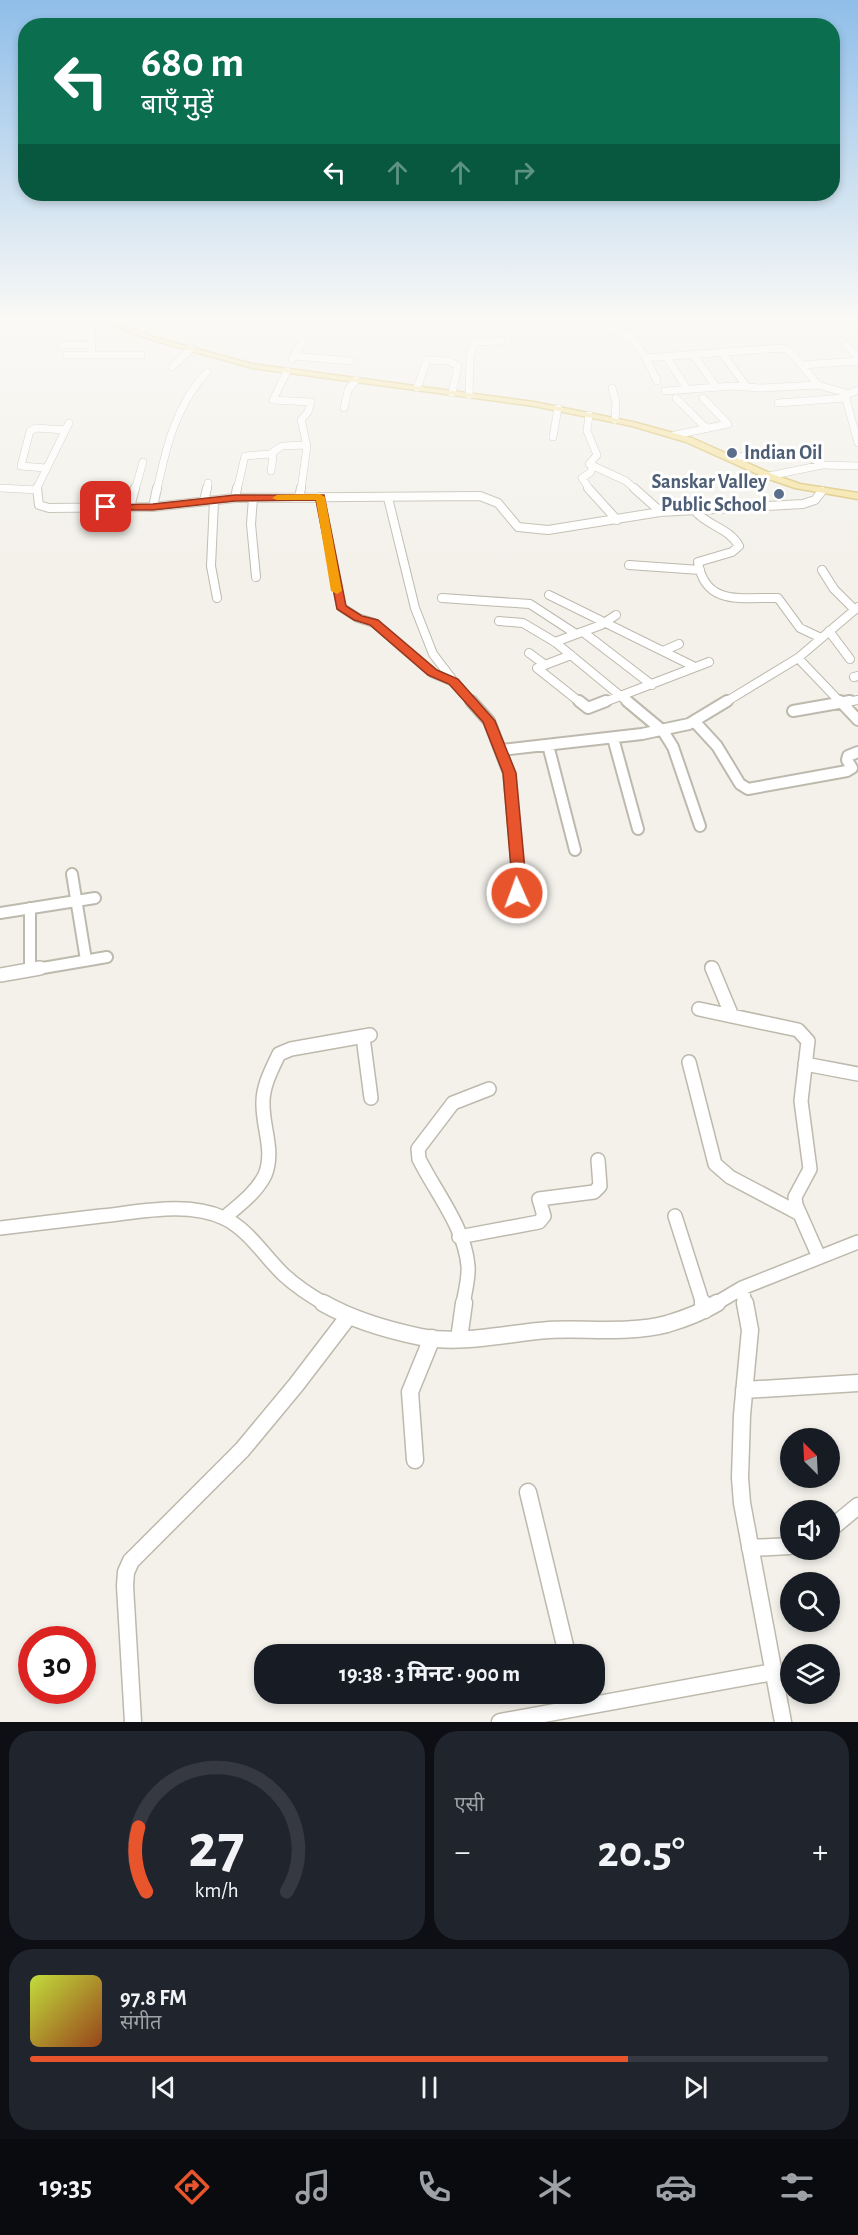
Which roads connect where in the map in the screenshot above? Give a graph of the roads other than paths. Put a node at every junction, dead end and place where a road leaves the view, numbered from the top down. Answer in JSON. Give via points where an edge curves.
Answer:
{"nodes":[{"id":1,"x":187,"y":399,"type":"edge"},
{"id":2,"x":277,"y":399,"type":"edge"},
{"id":3,"x":346,"y":399,"type":"edge"},
{"id":4,"x":499,"y":399,"type":"edge"},
{"id":5,"x":615,"y":399,"type":"edge"},
{"id":6,"x":677,"y":399,"type":"edge"},
{"id":7,"x":704,"y":399,"type":"edge"},
{"id":8,"x":809,"y":399,"type":"edge"},
{"id":9,"x":847,"y":399,"type":"edge"},
{"id":10,"x":778,"y":403,"type":"dead end"},
{"id":11,"x":344,"y":408,"type":"dead end"},
{"id":12,"x":558,"y":408,"type":"junction"},
{"id":13,"x":858,"y":412,"type":"edge"},
{"id":14,"x":849,"y":413,"type":"junction"},
{"id":15,"x":589,"y":415,"type":"junction"},
{"id":16,"x":615,"y":420,"type":"junction"},
{"id":17,"x":69,"y":423,"type":"dead end"},
{"id":18,"x":706,"y":428,"type":"junction"},
{"id":19,"x":65,"y":430,"type":"junction"},
{"id":20,"x":856,"y":431,"type":"edge"},
{"id":21,"x":675,"y":435,"type":"junction"},
{"id":22,"x":553,"y":437,"type":"dead end"},
{"id":23,"x":858,"y":443,"type":"edge"},
{"id":24,"x":306,"y":445,"type":"junction"},
{"id":25,"x":270,"y":454,"type":"junction"},
{"id":26,"x":733,"y":459,"type":"junction"},
{"id":27,"x":143,"y":462,"type":"dead end"},
{"id":28,"x":823,"y":465,"type":"junction"},
{"id":29,"x":592,"y":466,"type":"junction"},
{"id":30,"x":858,"y":466,"type":"edge"},
{"id":31,"x":46,"y":468,"type":"junction"},
{"id":32,"x":271,"y":471,"type":"dead end"},
{"id":33,"x":769,"y":476,"type":"junction"},
{"id":34,"x":208,"y":483,"type":"dead end"},
{"id":35,"x":0,"y":488,"type":"edge"},
{"id":36,"x":37,"y":488,"type":"junction"},
{"id":37,"x":822,"y":491,"type":"junction"},
{"id":38,"x":858,"y":496,"type":"edge"},
{"id":39,"x":299,"y":497,"type":"junction"},
{"id":40,"x":320,"y":497,"type":"junction"},
{"id":41,"x":235,"y":498,"type":"junction"},
{"id":42,"x":253,"y":498,"type":"junction"},
{"id":43,"x":388,"y":498,"type":"junction"},
{"id":44,"x":204,"y":501,"type":"junction"},
{"id":45,"x":214,"y":501,"type":"junction"},
{"id":46,"x":130,"y":507,"type":"junction"},
{"id":47,"x":153,"y":507,"type":"junction"},
{"id":48,"x":695,"y":511,"type":"junction"},
{"id":49,"x":661,"y":512,"type":"junction"},
{"id":50,"x":617,"y":520,"type":"junction"},
{"id":51,"x":629,"y":565,"type":"dead end"},
{"id":52,"x":700,"y":570,"type":"junction"},
{"id":53,"x":822,"y":570,"type":"dead end"},
{"id":54,"x":256,"y":577,"type":"dead end"},
{"id":55,"x":549,"y":595,"type":"dead end"},
{"id":56,"x":217,"y":598,"type":"dead end"},
{"id":57,"x":442,"y":598,"type":"dead end"},
{"id":58,"x":856,"y":609,"type":"edge"},
{"id":59,"x":616,"y":615,"type":"dead end"},
{"id":60,"x":499,"y":621,"type":"dead end"},
{"id":61,"x":606,"y":622,"type":"junction"},
{"id":62,"x":829,"y":631,"type":"junction"},
{"id":63,"x":579,"y":633,"type":"junction"},
{"id":64,"x":821,"y":638,"type":"junction"},
{"id":65,"x":555,"y":642,"type":"junction"},
{"id":66,"x":678,"y":644,"type":"dead end"},
{"id":67,"x":663,"y":651,"type":"junction"},
{"id":68,"x":529,"y":653,"type":"dead end"},
{"id":69,"x":572,"y":655,"type":"junction"},
{"id":70,"x":798,"y":658,"type":"junction"},
{"id":71,"x":849,"y":659,"type":"dead end"},
{"id":72,"x":709,"y":662,"type":"dead end"},
{"id":73,"x":544,"y":664,"type":"junction"},
{"id":74,"x":695,"y":667,"type":"junction"},
{"id":75,"x":454,"y":682,"type":"junction"},
{"id":76,"x":652,"y":685,"type":"junction"},
{"id":77,"x":622,"y":697,"type":"junction"},
{"id":78,"x":858,"y":700,"type":"edge"},
{"id":79,"x":840,"y":702,"type":"junction"},
{"id":80,"x":794,"y":711,"type":"dead end"},
{"id":81,"x":858,"y":720,"type":"edge"},
{"id":82,"x":694,"y":721,"type":"junction"},
{"id":83,"x":663,"y":731,"type":"junction"},
{"id":84,"x":613,"y":738,"type":"junction"},
{"id":85,"x":548,"y":745,"type":"junction"},
{"id":86,"x":502,"y":750,"type":"junction"},
{"id":87,"x":858,"y":752,"type":"edge"},
{"id":88,"x":700,"y":826,"type":"dead end"},
{"id":89,"x":638,"y":829,"type":"dead end"},
{"id":90,"x":576,"y":850,"type":"dead end"},
{"id":91,"x":72,"y":874,"type":"dead end"},
{"id":92,"x":95,"y":898,"type":"dead end"},
{"id":93,"x":77,"y":901,"type":"junction"},
{"id":94,"x":513,"y":904,"type":"dead end"},
{"id":95,"x":30,"y":908,"type":"junction"},
{"id":96,"x":0,"y":913,"type":"edge"},
{"id":97,"x":107,"y":957,"type":"dead end"},
{"id":98,"x":86,"y":960,"type":"junction"},
{"id":99,"x":711,"y":967,"type":"dead end"},
{"id":100,"x":30,"y":970,"type":"junction"},
{"id":101,"x":0,"y":975,"type":"edge"},
{"id":102,"x":699,"y":1009,"type":"dead end"},
{"id":103,"x":732,"y":1016,"type":"junction"},
{"id":104,"x":689,"y":1062,"type":"dead end"},
{"id":105,"x":805,"y":1064,"type":"junction"},
{"id":106,"x":858,"y":1074,"type":"edge"},
{"id":107,"x":489,"y":1089,"type":"dead end"},
{"id":108,"x":372,"y":1098,"type":"dead end"},
{"id":109,"x":598,"y":1160,"type":"dead end"},
{"id":110,"x":800,"y":1214,"type":"junction"},
{"id":111,"x":675,"y":1216,"type":"dead end"},
{"id":112,"x":224,"y":1218,"type":"junction"},
{"id":113,"x":0,"y":1228,"type":"edge"},
{"id":114,"x":459,"y":1237,"type":"junction"},
{"id":115,"x":858,"y":1242,"type":"edge"},
{"id":116,"x":819,"y":1257,"type":"junction"},
{"id":117,"x":742,"y":1288,"type":"junction"},
{"id":118,"x":705,"y":1310,"type":"junction"},
{"id":119,"x":348,"y":1317,"type":"junction"},
{"id":120,"x":432,"y":1338,"type":"junction"},
{"id":121,"x":459,"y":1339,"type":"junction"},
{"id":122,"x":858,"y":1383,"type":"edge"},
{"id":123,"x":744,"y":1390,"type":"junction"},
{"id":124,"x":415,"y":1460,"type":"dead end"},
{"id":125,"x":528,"y":1492,"type":"dead end"},
{"id":126,"x":858,"y":1506,"type":"edge"},
{"id":127,"x":840,"y":1521,"type":"edge"},
{"id":128,"x":780,"y":1546,"type":"edge"},
{"id":129,"x":750,"y":1548,"type":"junction"},
{"id":130,"x":565,"y":1644,"type":"edge"},
{"id":131,"x":773,"y":1672,"type":"junction"},
{"id":132,"x":605,"y":1696,"type":"edge"},
{"id":133,"x":564,"y":1704,"type":"edge"},
{"id":134,"x":133,"y":1722,"type":"edge"},
{"id":135,"x":500,"y":1722,"type":"edge"},
{"id":136,"x":783,"y":1722,"type":"edge"}],
"edges":[{"from":1,"to":47,"type":"street","via":[[164,458]]},
{"from":2,"to":24,"type":"street","via":[[311,402],[301,420]]},
{"from":3,"to":11,"type":"street"},
{"from":4,"to":12,"type":"main road"},
{"from":5,"to":16,"type":"street"},
{"from":6,"to":18,"type":"street"},
{"from":7,"to":18,"type":"street","via":[[728,423]]},
{"from":8,"to":10,"type":"street"},
{"from":9,"to":14,"type":"street"},
{"from":12,"to":15,"type":"main road"},
{"from":12,"to":22,"type":"street"},
{"from":13,"to":14,"type":"street"},
{"from":14,"to":20,"type":"street"},
{"from":15,"to":16,"type":"main road"},
{"from":15,"to":29,"type":"street","via":[[585,431],[597,455],[589,462]]},
{"from":16,"to":21,"type":"main road"},
{"from":17,"to":19,"type":"street"},
{"from":18,"to":21,"type":"street"},
{"from":19,"to":31,"type":"street"},
{"from":19,"to":31,"type":"street","via":[[30,431],[21,466]]},
{"from":20,"to":23,"type":"street"},
{"from":21,"to":26,"type":"main road"},
{"from":24,"to":25,"type":"street","via":[[282,446]]},
{"from":24,"to":39,"type":"street"},
{"from":25,"to":32,"type":"street"},
{"from":25,"to":41,"type":"street","via":[[245,456]]},
{"from":26,"to":28,"type":"street","via":[[750,454],[803,452]]},
{"from":26,"to":33,"type":"main road"},
{"from":27,"to":46,"type":"street"},
{"from":28,"to":30,"type":"street"},
{"from":28,"to":33,"type":"street"},
{"from":29,"to":49,"type":"street","via":[[626,481]]},
{"from":29,"to":50,"type":"street","via":[[583,482]]},
{"from":31,"to":36,"type":"street"},
{"from":33,"to":37,"type":"main road"},
{"from":34,"to":44,"type":"street"},
{"from":35,"to":36,"type":"street"},
{"from":36,"to":46,"type":"street","via":[[37,503],[43,507]]},
{"from":37,"to":38,"type":"main road"},
{"from":37,"to":48,"type":"street","via":[[815,500],[803,504]]},
{"from":39,"to":40,"type":"street"},
{"from":39,"to":42,"type":"street"},
{"from":40,"to":43,"type":"street"},
{"from":40,"to":75,"type":"street","via":[[341,607],[374,623],[432,673]]},
{"from":41,"to":42,"type":"street"},
{"from":41,"to":45,"type":"street"},
{"from":42,"to":54,"type":"street","via":[[251,525]]},
{"from":43,"to":50,"type":"street","via":[[488,498],[501,504],[518,527],[525,530]]},
{"from":43,"to":75,"type":"street","via":[[415,608],[437,660]]},
{"from":44,"to":45,"type":"street"},
{"from":44,"to":47,"type":"street"},
{"from":45,"to":56,"type":"street","via":[[211,566]]},
{"from":46,"to":47,"type":"street"},
{"from":48,"to":49,"type":"street"},
{"from":48,"to":52,"type":"street","via":[[729,531],[739,546],[732,552],[698,562]]},
{"from":49,"to":50,"type":"street"},
{"from":51,"to":52,"type":"street"},
{"from":52,"to":64,"type":"street","via":[[718,596],[778,598],[800,628]]},
{"from":53,"to":58,"type":"street","via":[[834,589]]},
{"from":55,"to":61,"type":"street"},
{"from":57,"to":63,"type":"street","via":[[530,604]]},
{"from":58,"to":62,"type":"street"},
{"from":59,"to":61,"type":"street"},
{"from":60,"to":65,"type":"street","via":[[528,624]]},
{"from":61,"to":63,"type":"street"},
{"from":61,"to":67,"type":"street"},
{"from":62,"to":64,"type":"street"},
{"from":62,"to":71,"type":"street"},
{"from":63,"to":65,"type":"street"},
{"from":63,"to":76,"type":"street"},
{"from":64,"to":70,"type":"street"},
{"from":65,"to":69,"type":"street"},
{"from":66,"to":67,"type":"street"},
{"from":67,"to":74,"type":"street"},
{"from":68,"to":73,"type":"street"},
{"from":69,"to":73,"type":"street"},
{"from":69,"to":77,"type":"street"},
{"from":70,"to":79,"type":"street"},
{"from":70,"to":82,"type":"street"},
{"from":72,"to":74,"type":"street"},
{"from":73,"to":77,"type":"street","via":[[538,670],[586,708]]},
{"from":74,"to":76,"type":"street"},
{"from":75,"to":86,"type":"street","via":[[489,721]]},
{"from":76,"to":77,"type":"street"},
{"from":77,"to":83,"type":"street"},
{"from":78,"to":79,"type":"street"},
{"from":79,"to":80,"type":"street"},
{"from":79,"to":81,"type":"street"},
{"from":82,"to":83,"type":"street"},
{"from":82,"to":87,"type":"street","via":[[717,746],[740,784],[748,789],[847,771],[852,768],[848,756]]},
{"from":83,"to":84,"type":"street"},
{"from":83,"to":88,"type":"street","via":[[673,747]]},
{"from":84,"to":85,"type":"street"},
{"from":84,"to":89,"type":"street"},
{"from":85,"to":86,"type":"street"},
{"from":85,"to":90,"type":"street"},
{"from":86,"to":94,"type":"street","via":[[509,773],[519,881]]},
{"from":91,"to":93,"type":"street"},
{"from":92,"to":93,"type":"street"},
{"from":93,"to":95,"type":"street"},
{"from":93,"to":98,"type":"street"},
{"from":95,"to":96,"type":"street"},
{"from":95,"to":100,"type":"street"},
{"from":97,"to":98,"type":"street"},
{"from":98,"to":100,"type":"street"},
{"from":99,"to":103,"type":"street"},
{"from":100,"to":101,"type":"street"},
{"from":102,"to":103,"type":"street"},
{"from":103,"to":105,"type":"street","via":[[798,1030],[808,1045]]},
{"from":104,"to":110,"type":"street","via":[[715,1164],[730,1177]]},
{"from":105,"to":106,"type":"street"},
{"from":105,"to":110,"type":"street","via":[[801,1101],[810,1169],[795,1197]]},
{"from":107,"to":114,"type":"street","via":[[453,1103],[418,1149],[419,1159]]},
{"from":108,"to":112,"type":"street","via":[[366,1036],[279,1054],[265,1089],[263,1107],[270,1134],[270,1159],[258,1186]]},
{"from":109,"to":114,"type":"street","via":[[600,1186],[594,1192],[539,1199],[544,1216],[539,1222]]},
{"from":110,"to":116,"type":"street"},
{"from":111,"to":118,"type":"street"},
{"from":112,"to":113,"type":"street","via":[[190,1210],[157,1210]]},
{"from":112,"to":119,"type":"street","via":[[306,1293]]},
{"from":114,"to":121,"type":"street","via":[[468,1268]]},
{"from":115,"to":116,"type":"street"},
{"from":116,"to":117,"type":"street"},
{"from":117,"to":118,"type":"street"},
{"from":117,"to":123,"type":"street","via":[[750,1330]]},
{"from":118,"to":121,"type":"street","via":[[643,1328],[549,1330]]},
{"from":119,"to":120,"type":"street"},
{"from":119,"to":134,"type":"street","via":[[243,1449],[131,1561],[125,1586]]},
{"from":120,"to":121,"type":"street"},
{"from":120,"to":124,"type":"street","via":[[410,1392]]},
{"from":122,"to":123,"type":"street"},
{"from":123,"to":129,"type":"street","via":[[740,1478]]},
{"from":125,"to":130,"type":"street"},
{"from":126,"to":127,"type":"street"},
{"from":128,"to":129,"type":"street"},
{"from":129,"to":131,"type":"street"},
{"from":131,"to":132,"type":"street"},
{"from":131,"to":136,"type":"street"},
{"from":133,"to":135,"type":"street"}]}
